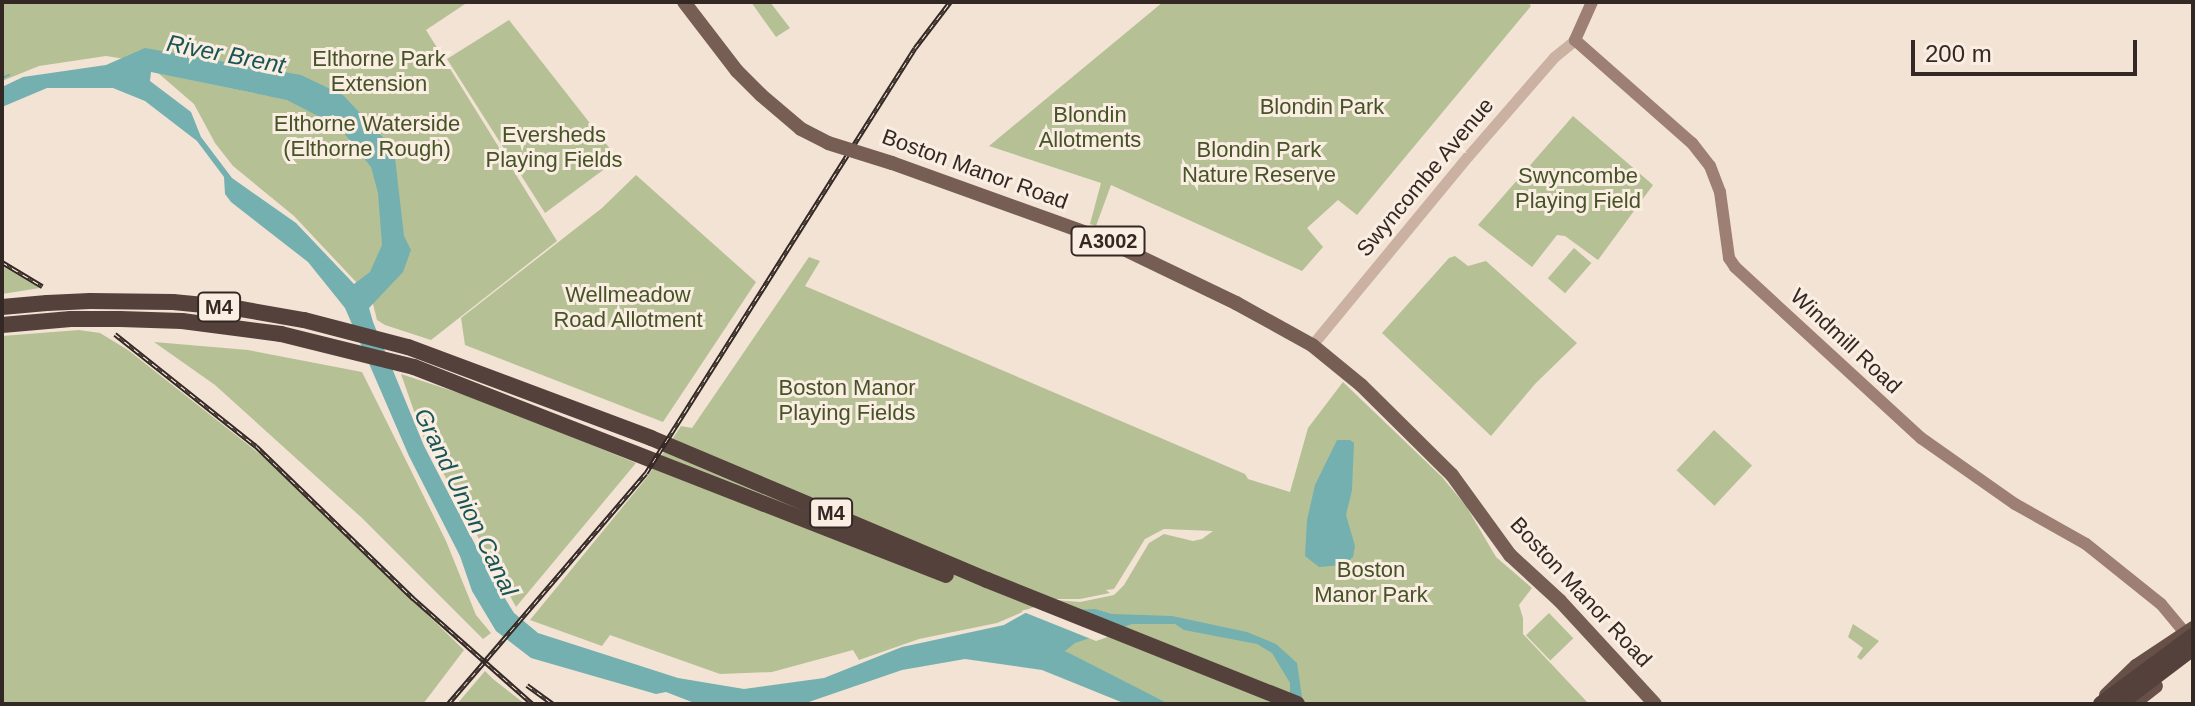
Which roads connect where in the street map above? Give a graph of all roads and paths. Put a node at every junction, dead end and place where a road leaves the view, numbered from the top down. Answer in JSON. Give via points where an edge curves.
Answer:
{"nodes":[{"id":1,"x":684,"y":2,"type":"edge"},
{"id":2,"x":1592,"y":2,"type":"edge"},
{"id":3,"x":1575,"y":40,"type":"junction"},
{"id":4,"x":2,"y":307,"type":"edge"},
{"id":5,"x":2,"y":325,"type":"edge"},
{"id":6,"x":1312,"y":345,"type":"junction"},
{"id":7,"x":985,"y":585,"type":"junction"},
{"id":8,"x":2192,"y":638,"type":"edge"},
{"id":9,"x":2193,"y":655,"type":"edge"},
{"id":10,"x":1270,"y":704,"type":"edge"},
{"id":11,"x":1297,"y":704,"type":"edge"},
{"id":12,"x":1655,"y":704,"type":"edge"},
{"id":13,"x":2099,"y":704,"type":"edge"},
{"id":14,"x":2119,"y":704,"type":"edge"},
{"id":15,"x":2133,"y":704,"type":"edge"}],
"edges":[{"from":1,"to":6,"type":"main road","name":"Boston Manor Road","number":"A3002","bridge":true,"via":[[737,71],[801,129],[1103,239]]},
{"from":2,"to":3,"type":"main road"},
{"from":3,"to":6,"type":"street","name":"Swyncombe Avenue","via":[[1468,156]]},
{"from":3,"to":8,"type":"main road","name":"Windmill Road","via":[[1692,143],[1710,166],[1735,267],[1921,438],[2015,504],[2086,544],[2144,589]]},
{"from":4,"to":7,"type":"highway","number":"M4","bridge":true,"via":[[173,302],[346,329],[408,347],[663,443]]},
{"from":5,"to":7,"type":"highway","number":"M4","bridge":true,"via":[[120,319],[252,329],[347,348],[414,367]]},
{"from":6,"to":12,"type":"main road","name":"Boston Manor Road","number":"A3002","via":[[1361,385],[1452,475],[1510,555]]},
{"from":7,"to":10,"type":"highway","number":"M4"},
{"from":7,"to":11,"type":"highway","number":"M4"},
{"from":8,"to":13,"type":"highway","bridge":true},
{"from":8,"to":14,"type":"highway"},
{"from":9,"to":15,"type":"highway"}]}
